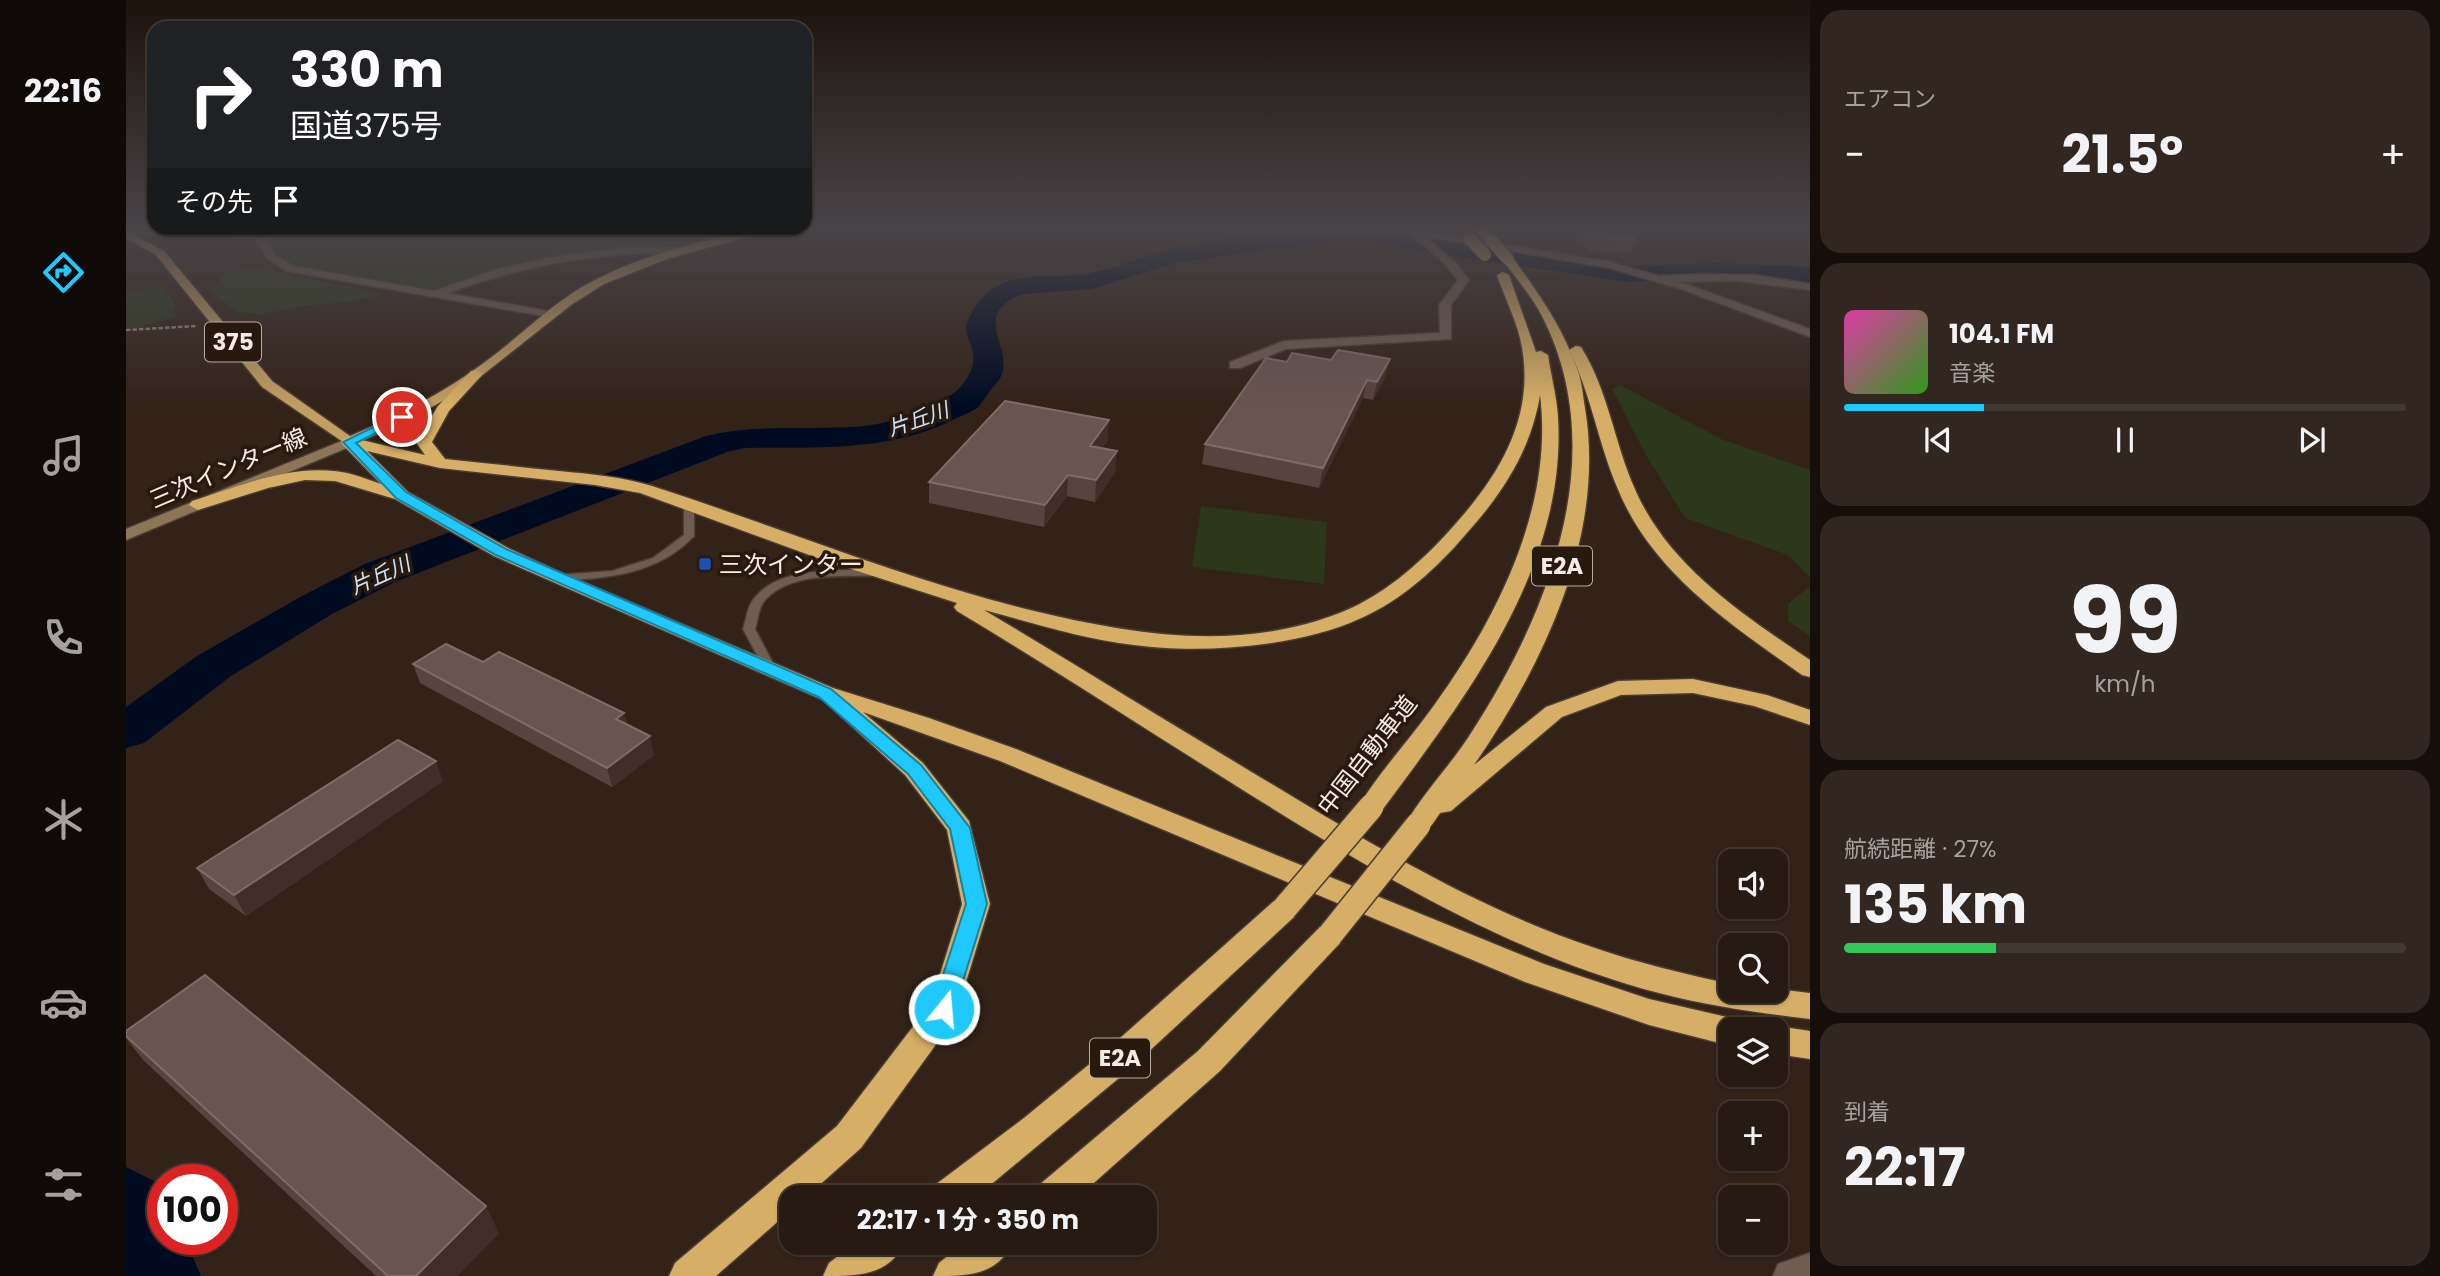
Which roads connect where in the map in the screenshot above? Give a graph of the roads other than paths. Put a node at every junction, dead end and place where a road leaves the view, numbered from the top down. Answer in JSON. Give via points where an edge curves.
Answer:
{"nodes":[{"id":1,"x":188,"y":288,"type":"edge"},
{"id":2,"x":397,"y":288,"type":"edge"},
{"id":3,"x":454,"y":288,"type":"edge"},
{"id":4,"x":591,"y":288,"type":"edge"},
{"id":5,"x":1457,"y":288,"type":"edge"},
{"id":6,"x":1512,"y":288,"type":"edge"},
{"id":7,"x":1514,"y":288,"type":"edge"},
{"id":8,"x":1532,"y":288,"type":"edge"},
{"id":9,"x":1534,"y":288,"type":"edge"},
{"id":10,"x":1685,"y":288,"type":"edge"},
{"id":11,"x":434,"y":294,"type":"junction"},
{"id":12,"x":549,"y":314,"type":"junction"},
{"id":13,"x":1810,"y":333,"type":"edge"},
{"id":14,"x":1235,"y":365,"type":"dead end"},
{"id":15,"x":476,"y":374,"type":"junction"},
{"id":16,"x":349,"y":442,"type":"junction"},
{"id":17,"x":440,"y":463,"type":"junction"},
{"id":18,"x":401,"y":495,"type":"junction"},
{"id":19,"x":198,"y":505,"type":"junction"},
{"id":20,"x":689,"y":505,"type":"junction"},
{"id":21,"x":126,"y":536,"type":"edge"},
{"id":22,"x":877,"y":573,"type":"junction"},
{"id":23,"x":557,"y":578,"type":"junction"},
{"id":24,"x":944,"y":595,"type":"junction"},
{"id":25,"x":769,"y":667,"type":"junction"},
{"id":26,"x":1810,"y":670,"type":"edge"},
{"id":27,"x":825,"y":693,"type":"junction"},
{"id":28,"x":1810,"y":718,"type":"edge"},
{"id":29,"x":1418,"y":825,"type":"junction"},
{"id":30,"x":1810,"y":1006,"type":"edge"},
{"id":31,"x":1718,"y":1029,"type":"edge"},
{"id":32,"x":1788,"y":1042,"type":"edge"},
{"id":33,"x":1810,"y":1045,"type":"edge"},
{"id":34,"x":964,"y":1185,"type":"edge"},
{"id":35,"x":1066,"y":1185,"type":"edge"},
{"id":36,"x":870,"y":1255,"type":"edge"},
{"id":37,"x":979,"y":1255,"type":"edge"},
{"id":38,"x":1810,"y":1270,"type":"edge"},
{"id":39,"x":688,"y":1276,"type":"edge"},
{"id":40,"x":842,"y":1276,"type":"edge"},
{"id":41,"x":952,"y":1276,"type":"edge"},
{"id":42,"x":1790,"y":1276,"type":"edge"}],
"edges":[{"from":1,"to":16,"type":"highway","number":"375","via":[[267,384]]},
{"from":2,"to":11,"type":"street"},
{"from":3,"to":11,"type":"street"},
{"from":4,"to":12,"type":"highway"},
{"from":5,"to":14,"type":"street","via":[[1444,302],[1447,336],[1284,345]]},
{"from":6,"to":24,"type":"highway","via":[[1528,341],[1533,397],[1528,425],[1513,461],[1456,535],[1408,579],[1353,614],[1278,636],[1194,643],[1110,636]]},
{"from":7,"to":34,"type":"highway","name":"中国自動車道","number":"E2A","bridge":true,"via":[[1537,341],[1551,406],[1552,439],[1537,524],[1518,578],[1488,640],[1440,716],[1371,807],[1284,909],[1170,1015]]},
{"from":8,"to":29,"type":"highway","name":"中国自動車道","number":"E2A","via":[[1563,341],[1580,406],[1584,447],[1572,536],[1528,653],[1483,734]]},
{"from":9,"to":26,"type":"highway","via":[[1591,378],[1625,486],[1652,536],[1721,605]]},
{"from":10,"to":13,"type":"street"},
{"from":11,"to":12,"type":"street"},
{"from":12,"to":15,"type":"highway"},
{"from":15,"to":16,"type":"highway"},
{"from":15,"to":17,"type":"highway","via":[[443,409],[424,442]]},
{"from":16,"to":17,"type":"highway"},
{"from":16,"to":18,"type":"highway"},
{"from":16,"to":19,"type":"main road","name":"三次インター線"},
{"from":17,"to":20,"type":"highway","via":[[595,480],[644,489]]},
{"from":18,"to":19,"type":"highway","via":[[336,476],[305,475]]},
{"from":18,"to":23,"type":"highway"},
{"from":19,"to":21,"type":"main road","name":"三次インター線"},
{"from":20,"to":22,"type":"highway"},
{"from":20,"to":23,"type":"lane","via":[[689,536],[657,560],[613,574]]},
{"from":22,"to":24,"type":"highway"},
{"from":22,"to":25,"type":"lane","via":[[819,573],[783,582],[758,601],[749,629]]},
{"from":23,"to":25,"type":"highway"},
{"from":24,"to":30,"type":"highway","via":[[1321,826],[1417,881],[1537,939],[1641,976],[1770,1003]]},
{"from":25,"to":27,"type":"highway"},
{"from":27,"to":31,"type":"highway","via":[[1008,755],[1535,973],[1649,1012]]},
{"from":27,"to":39,"type":"highway","via":[[914,769],[960,828],[976,904],[944,1009],[849,1137]]},
{"from":28,"to":29,"type":"highway","via":[[1759,700],[1693,686],[1619,688],[1554,712]]},
{"from":29,"to":35,"type":"highway","name":"中国自動車道","number":"E2A","bridge":true,"via":[[1330,935],[1209,1061]]},
{"from":32,"to":33,"type":"highway"},
{"from":36,"to":40,"type":"highway"},
{"from":37,"to":41,"type":"highway"},
{"from":38,"to":42,"type":"street"}]}
